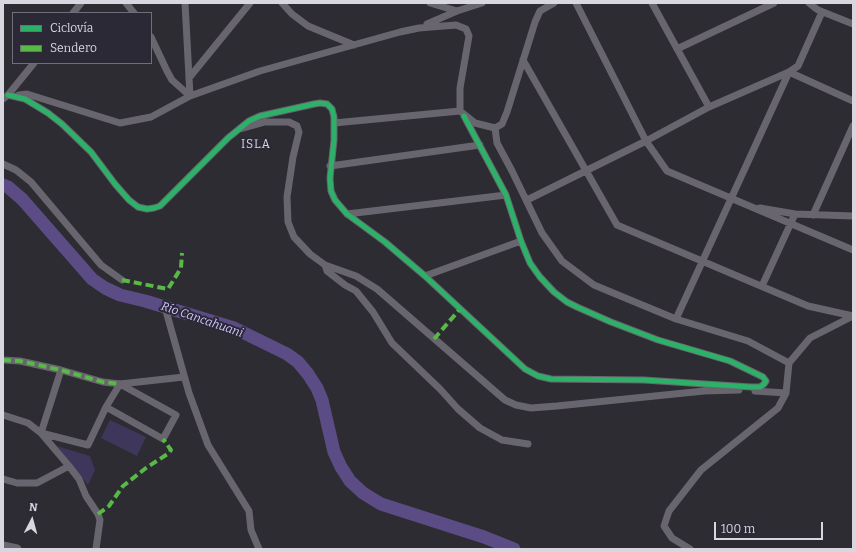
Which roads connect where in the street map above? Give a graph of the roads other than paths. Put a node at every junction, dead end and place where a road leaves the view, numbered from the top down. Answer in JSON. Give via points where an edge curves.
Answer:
{"nodes":[{"id":1,"x":81,"y":3,"type":"edge"},
{"id":2,"x":126,"y":3,"type":"edge"},
{"id":3,"x":185,"y":3,"type":"edge"},
{"id":4,"x":250,"y":3,"type":"edge"},
{"id":5,"x":282,"y":3,"type":"edge"},
{"id":6,"x":430,"y":3,"type":"edge"},
{"id":7,"x":482,"y":3,"type":"edge"},
{"id":8,"x":554,"y":3,"type":"edge"},
{"id":9,"x":576,"y":3,"type":"edge"},
{"id":10,"x":652,"y":3,"type":"edge"},
{"id":11,"x":774,"y":3,"type":"edge"},
{"id":12,"x":809,"y":3,"type":"edge"},
{"id":13,"x":457,"y":11,"type":"junction"},
{"id":14,"x":74,"y":12,"type":"edge"},
{"id":15,"x":133,"y":12,"type":"edge"},
{"id":16,"x":822,"y":12,"type":"junction"},
{"id":17,"x":853,"y":24,"type":"edge"},
{"id":18,"x":419,"y":28,"type":"junction"},
{"id":19,"x":152,"y":39,"type":"edge"},
{"id":20,"x":354,"y":45,"type":"junction"},
{"id":21,"x":677,"y":49,"type":"junction"},
{"id":22,"x":523,"y":60,"type":"junction"},
{"id":23,"x":33,"y":64,"type":"edge"},
{"id":24,"x":789,"y":72,"type":"junction"},
{"id":25,"x":189,"y":78,"type":"junction"},
{"id":26,"x":190,"y":96,"type":"junction"},
{"id":27,"x":5,"y":97,"type":"edge"},
{"id":28,"x":853,"y":100,"type":"edge"},
{"id":29,"x":710,"y":107,"type":"junction"},
{"id":30,"x":462,"y":114,"type":"junction"},
{"id":31,"x":334,"y":123,"type":"junction"},
{"id":32,"x":853,"y":126,"type":"edge"},
{"id":33,"x":495,"y":128,"type":"junction"},
{"id":34,"x":238,"y":130,"type":"junction"},
{"id":35,"x":646,"y":141,"type":"junction"},
{"id":36,"x":480,"y":145,"type":"junction"},
{"id":37,"x":3,"y":164,"type":"edge"},
{"id":38,"x":330,"y":166,"type":"junction"},
{"id":39,"x":586,"y":171,"type":"junction"},
{"id":40,"x":506,"y":195,"type":"junction"},
{"id":41,"x":731,"y":199,"type":"junction"},
{"id":42,"x":527,"y":200,"type":"junction"},
{"id":43,"x":748,"y":206,"type":"junction"},
{"id":44,"x":347,"y":214,"type":"junction"},
{"id":45,"x":795,"y":214,"type":"junction"},
{"id":46,"x":813,"y":215,"type":"junction"},
{"id":47,"x":853,"y":216,"type":"edge"},
{"id":48,"x":790,"y":224,"type":"junction"},
{"id":49,"x":521,"y":241,"type":"junction"},
{"id":50,"x":853,"y":250,"type":"edge"},
{"id":51,"x":702,"y":261,"type":"junction"},
{"id":52,"x":325,"y":265,"type":"junction"},
{"id":53,"x":425,"y":276,"type":"junction"},
{"id":54,"x":122,"y":280,"type":"dead end"},
{"id":55,"x":762,"y":286,"type":"junction"},
{"id":56,"x":166,"y":311,"type":"dead end"},
{"id":57,"x":853,"y":316,"type":"edge"},
{"id":58,"x":676,"y":318,"type":"junction"},
{"id":59,"x":3,"y":360,"type":"edge"},
{"id":60,"x":789,"y":363,"type":"junction"},
{"id":61,"x":61,"y":370,"type":"junction"},
{"id":62,"x":184,"y":377,"type":"junction"},
{"id":63,"x":120,"y":384,"type":"junction"},
{"id":64,"x":786,"y":393,"type":"junction"},
{"id":65,"x":106,"y":407,"type":"junction"},
{"id":66,"x":3,"y":415,"type":"edge"},
{"id":67,"x":42,"y":433,"type":"junction"},
{"id":68,"x":528,"y":444,"type":"dead end"},
{"id":69,"x":70,"y":466,"type":"junction"},
{"id":70,"x":3,"y":479,"type":"edge"},
{"id":71,"x":3,"y":546,"type":"edge"},
{"id":72,"x":17,"y":549,"type":"edge"},
{"id":73,"x":96,"y":549,"type":"edge"},
{"id":74,"x":259,"y":549,"type":"edge"},
{"id":75,"x":690,"y":549,"type":"edge"}],
"edges":[{"from":1,"to":14,"type":"street"},
{"from":2,"to":15,"type":"street"},
{"from":3,"to":25,"type":"street"},
{"from":4,"to":25,"type":"street"},
{"from":5,"to":20,"type":"street","via":[[308,26]]},
{"from":6,"to":13,"type":"street"},
{"from":7,"to":13,"type":"street"},
{"from":8,"to":22,"type":"street","via":[[540,11]]},
{"from":9,"to":35,"type":"street"},
{"from":10,"to":21,"type":"street"},
{"from":11,"to":21,"type":"street"},
{"from":12,"to":16,"type":"street"},
{"from":13,"to":18,"type":"street"},
{"from":16,"to":17,"type":"street"},
{"from":16,"to":24,"type":"street","via":[[798,66]]},
{"from":18,"to":20,"type":"street"},
{"from":18,"to":30,"type":"street","via":[[456,25],[468,31],[459,100]]},
{"from":19,"to":26,"type":"street","via":[[172,80]]},
{"from":20,"to":26,"type":"street","via":[[260,71]]},
{"from":21,"to":29,"type":"street"},
{"from":22,"to":33,"type":"street","via":[[502,124]]},
{"from":22,"to":39,"type":"street"},
{"from":23,"to":27,"type":"street"},
{"from":24,"to":28,"type":"street"},
{"from":24,"to":29,"type":"street"},
{"from":24,"to":41,"type":"street"},
{"from":25,"to":26,"type":"street"},
{"from":26,"to":27,"type":"street","via":[[151,117],[120,123],[27,94]]},
{"from":27,"to":34,"type":"street","via":[[26,99],[62,124],[91,152],[129,200],[143,209],[160,206]]},
{"from":29,"to":35,"type":"street"},
{"from":30,"to":31,"type":"street"},
{"from":30,"to":33,"type":"street","via":[[475,123]]},
{"from":30,"to":36,"type":"street"},
{"from":31,"to":34,"type":"street","via":[[332,109],[327,104],[320,103],[253,119]]},
{"from":31,"to":38,"type":"street"},
{"from":32,"to":46,"type":"street"},
{"from":33,"to":42,"type":"street","via":[[497,143]]},
{"from":34,"to":52,"type":"street","via":[[265,122],[289,122],[297,126],[299,132],[287,197],[288,222],[294,236],[310,254]]},
{"from":35,"to":39,"type":"street"},
{"from":35,"to":41,"type":"street","via":[[667,171]]},
{"from":36,"to":38,"type":"street"},
{"from":36,"to":40,"type":"street"},
{"from":37,"to":54,"type":"street","via":[[31,182],[101,264]]},
{"from":38,"to":44,"type":"street","via":[[330,191]]},
{"from":39,"to":42,"type":"street"},
{"from":39,"to":51,"type":"street","via":[[617,225]]},
{"from":40,"to":44,"type":"street"},
{"from":40,"to":49,"type":"street"},
{"from":41,"to":43,"type":"street"},
{"from":41,"to":51,"type":"street"},
{"from":42,"to":58,"type":"street","via":[[542,233],[562,262],[594,285]]},
{"from":43,"to":45,"type":"street"},
{"from":43,"to":48,"type":"street"},
{"from":44,"to":53,"type":"street"},
{"from":45,"to":46,"type":"street"},
{"from":45,"to":48,"type":"street"},
{"from":46,"to":47,"type":"street"},
{"from":48,"to":50,"type":"street"},
{"from":48,"to":55,"type":"street"},
{"from":49,"to":53,"type":"street"},
{"from":49,"to":53,"type":"street","via":[[535,271],[567,302],[658,340],[730,361],[761,376],[766,382],[760,387],[751,387],[644,380],[551,379],[538,376],[518,363]]},
{"from":51,"to":55,"type":"street"},
{"from":51,"to":58,"type":"street"},
{"from":52,"to":64,"type":"street","via":[[356,276],[377,289],[504,400],[516,405],[531,408],[704,391],[750,390]]},
{"from":52,"to":68,"type":"street","via":[[327,271],[356,291],[373,312],[392,344],[458,409],[480,428],[502,440]]},
{"from":55,"to":57,"type":"street","via":[[808,306]]},
{"from":56,"to":62,"type":"street"},
{"from":57,"to":60,"type":"street","via":[[810,338]]},
{"from":58,"to":60,"type":"street","via":[[748,341]]},
{"from":59,"to":61,"type":"street"},
{"from":60,"to":64,"type":"street"},
{"from":61,"to":63,"type":"street","via":[[102,382]]},
{"from":61,"to":67,"type":"street"},
{"from":62,"to":63,"type":"street"},
{"from":62,"to":74,"type":"street","via":[[208,445],[249,511],[251,530]]},
{"from":63,"to":65,"type":"street"},
{"from":63,"to":65,"type":"street","via":[[176,415],[163,439]]},
{"from":64,"to":75,"type":"street","via":[[778,408],[701,470],[669,512],[664,526],[672,538]]},
{"from":65,"to":67,"type":"street","via":[[88,446]]},
{"from":66,"to":67,"type":"street","via":[[28,423]]},
{"from":67,"to":69,"type":"street"},
{"from":69,"to":70,"type":"street","via":[[37,483],[17,483]]},
{"from":69,"to":73,"type":"street","via":[[100,520]]},
{"from":71,"to":72,"type":"main road"}]}
